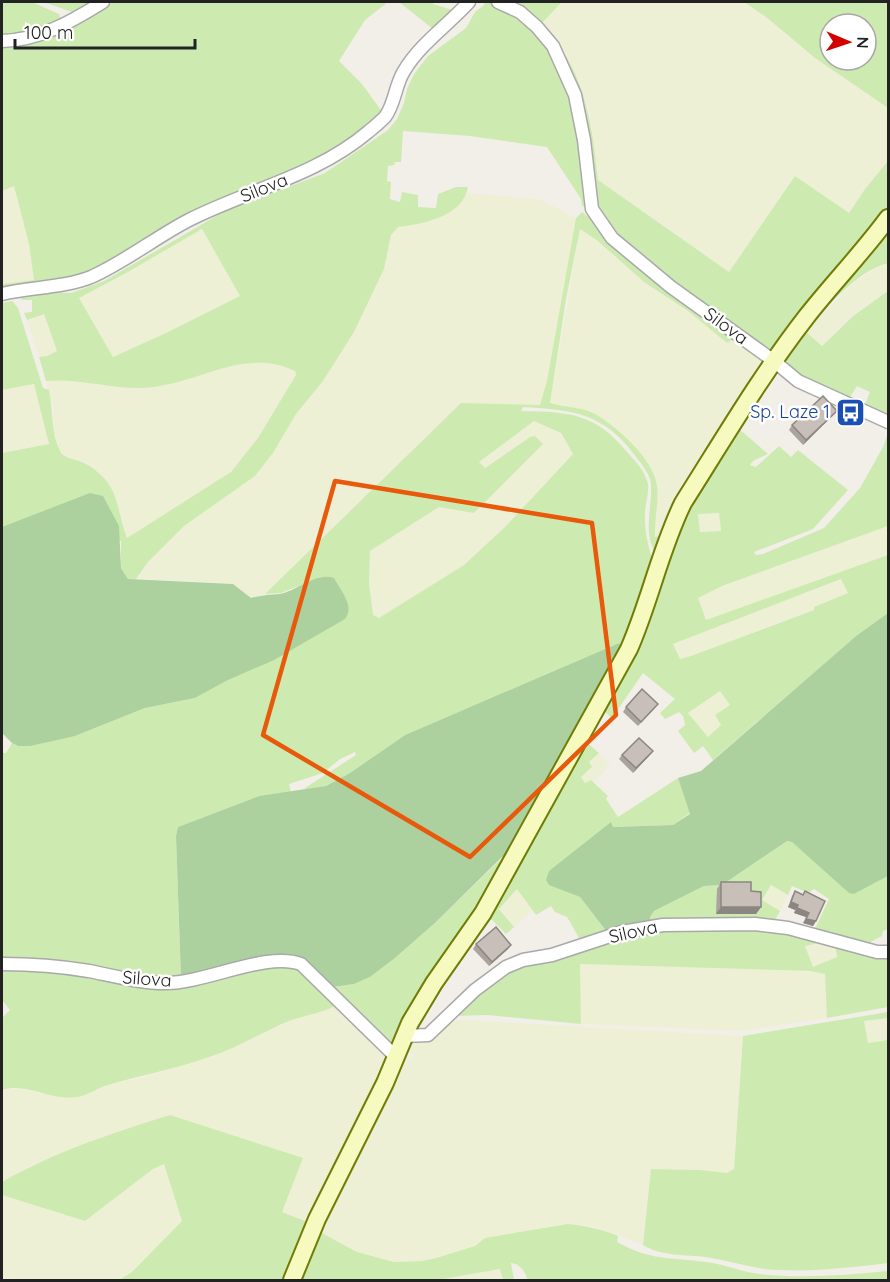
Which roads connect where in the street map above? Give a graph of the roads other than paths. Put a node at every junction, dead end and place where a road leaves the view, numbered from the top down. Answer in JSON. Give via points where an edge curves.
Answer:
{"nodes":[{"id":1,"x":103,"y":2,"type":"edge"},
{"id":2,"x":469,"y":2,"type":"edge"},
{"id":3,"x":498,"y":2,"type":"edge"},
{"id":4,"x":2,"y":41,"type":"edge"},
{"id":5,"x":888,"y":218,"type":"edge"},
{"id":6,"x":2,"y":294,"type":"edge"},
{"id":7,"x":774,"y":361,"type":"junction"},
{"id":8,"x":888,"y":422,"type":"edge"},
{"id":9,"x":888,"y":952,"type":"edge"},
{"id":10,"x":2,"y":964,"type":"edge"},
{"id":11,"x":405,"y":1036,"type":"junction"},
{"id":12,"x":396,"y":1057,"type":"junction"},
{"id":13,"x":292,"y":1281,"type":"edge"}],
"edges":[{"from":1,"to":4,"type":"street","via":[[46,33],[20,41]]},
{"from":2,"to":6,"type":"street","name":"Silova","via":[[403,71],[385,117],[328,159],[188,221],[90,277]]},
{"from":3,"to":7,"type":"street","name":"Silova","via":[[520,12],[553,46],[575,95],[592,209],[612,238],[671,287]]},
{"from":5,"to":7,"type":"street"},
{"from":7,"to":8,"type":"street","name":"Silova","via":[[798,381]]},
{"from":7,"to":11,"type":"street","via":[[683,503],[629,649],[488,904],[434,982]]},
{"from":9,"to":11,"type":"street","name":"Silova","via":[[788,928],[754,924],[642,928],[506,967],[475,990],[428,1035]]},
{"from":10,"to":12,"type":"street","name":"Silova","via":[[39,964],[167,984],[291,960],[310,972]]},
{"from":11,"to":12,"type":"street"},
{"from":12,"to":13,"type":"street"}]}
